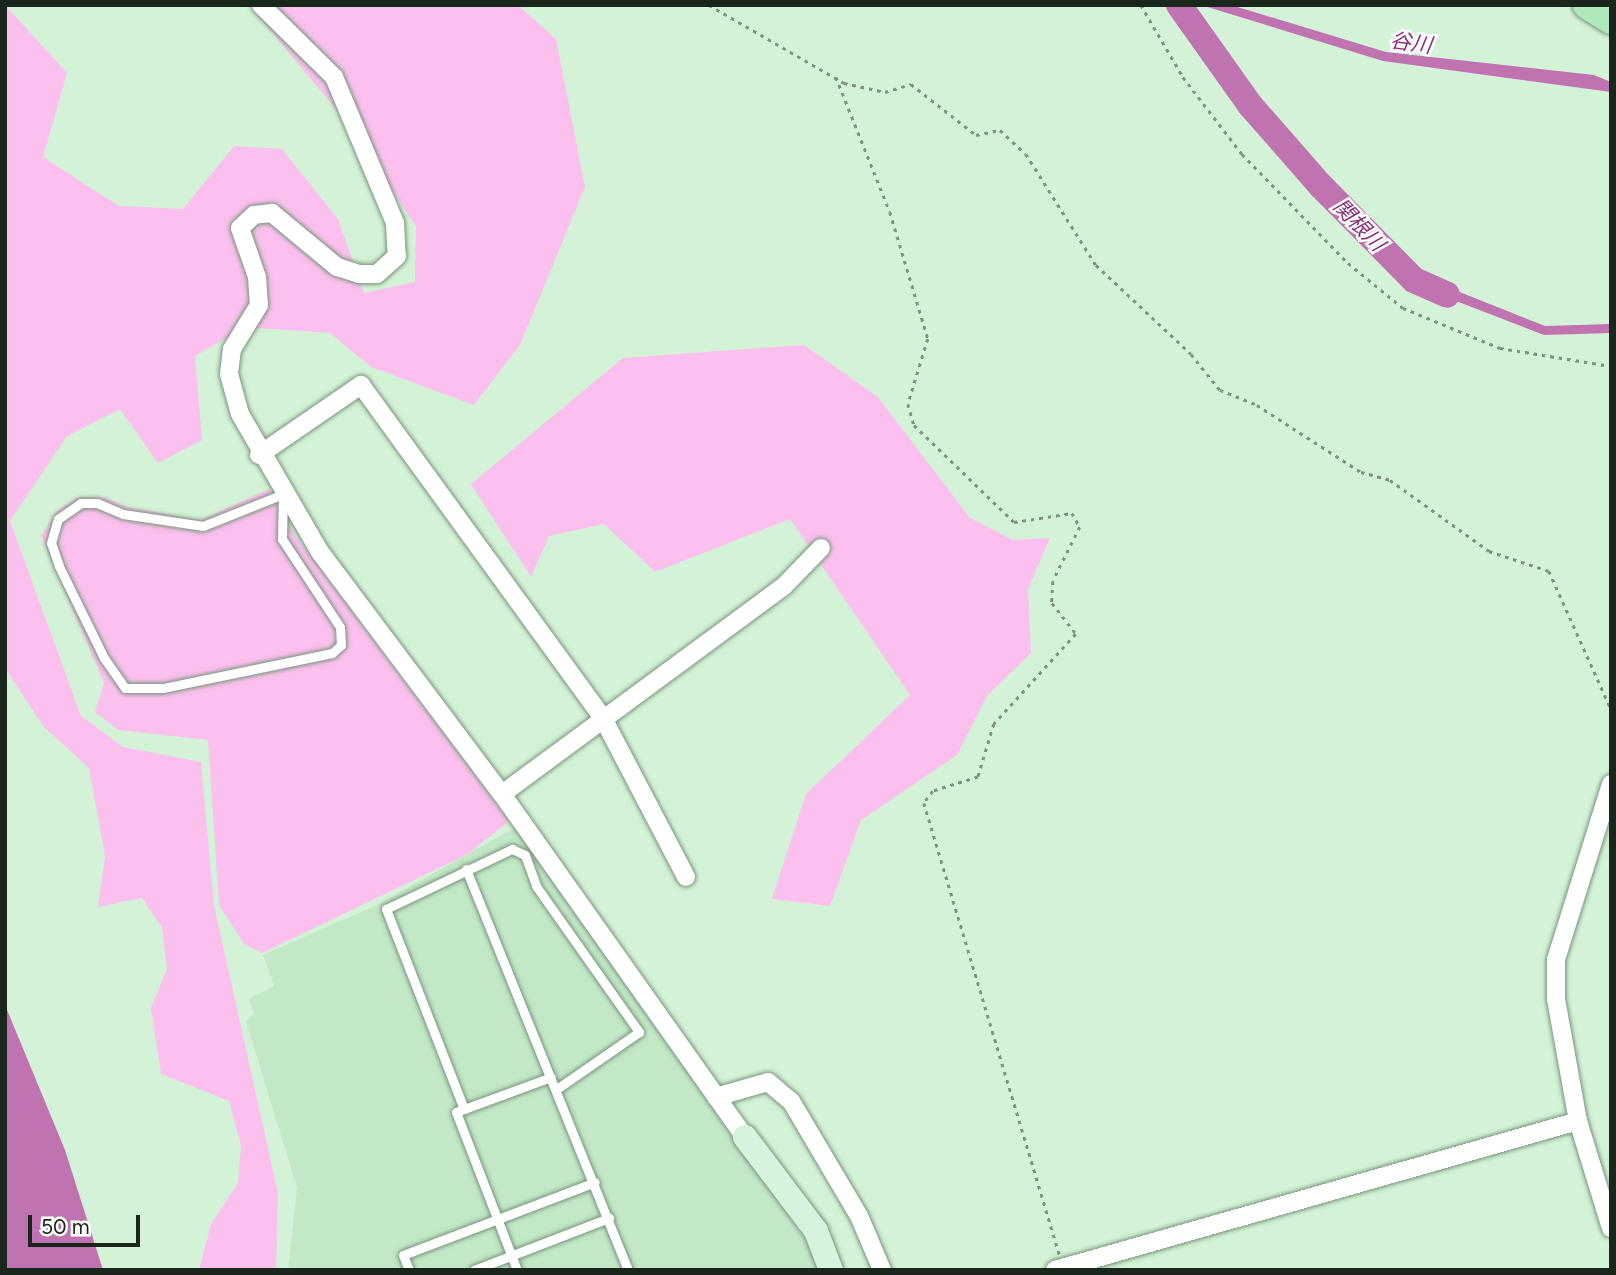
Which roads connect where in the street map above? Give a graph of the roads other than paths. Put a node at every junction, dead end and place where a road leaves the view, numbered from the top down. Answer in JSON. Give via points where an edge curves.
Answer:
{"nodes":[{"id":1,"x":261,"y":5,"type":"edge"},
{"id":2,"x":1587,"y":5,"type":"edge"},
{"id":3,"x":1611,"y":20,"type":"edge"},
{"id":4,"x":259,"y":455,"type":"junction"},
{"id":5,"x":283,"y":494,"type":"junction"},
{"id":6,"x":821,"y":548,"type":"dead end"},
{"id":7,"x":604,"y":720,"type":"junction"},
{"id":8,"x":1611,"y":784,"type":"edge"},
{"id":9,"x":502,"y":793,"type":"junction"},
{"id":10,"x":466,"y":869,"type":"junction"},
{"id":11,"x":686,"y":877,"type":"dead end"},
{"id":12,"x":551,"y":1077,"type":"junction"},
{"id":13,"x":558,"y":1088,"type":"junction"},
{"id":14,"x":716,"y":1097,"type":"junction"},
{"id":15,"x":464,"y":1109,"type":"junction"},
{"id":16,"x":1578,"y":1121,"type":"junction"},
{"id":17,"x":745,"y":1137,"type":"joint"},
{"id":18,"x":595,"y":1182,"type":"junction"},
{"id":19,"x":608,"y":1218,"type":"junction"},
{"id":20,"x":497,"y":1219,"type":"junction"},
{"id":21,"x":1611,"y":1228,"type":"edge"},
{"id":22,"x":512,"y":1255,"type":"junction"},
{"id":23,"x":1059,"y":1269,"type":"edge"},
{"id":24,"x":409,"y":1270,"type":"edge"},
{"id":25,"x":474,"y":1270,"type":"edge"},
{"id":26,"x":517,"y":1270,"type":"edge"},
{"id":27,"x":628,"y":1270,"type":"edge"},
{"id":28,"x":831,"y":1270,"type":"edge"},
{"id":29,"x":882,"y":1270,"type":"edge"}],
"edges":[{"from":1,"to":4,"type":"street","via":[[334,77],[395,223],[397,256],[377,274],[359,274],[337,267],[272,213],[254,215],[240,228],[260,305],[232,349],[229,374]]},
{"from":2,"to":3,"type":"main road"},
{"from":4,"to":5,"type":"street"},
{"from":4,"to":7,"type":"street","via":[[361,385]]},
{"from":5,"to":5,"type":"lane","via":[[203,526],[123,514],[97,503],[81,503],[58,519],[51,543],[59,566],[104,658],[125,688],[163,688],[332,653],[341,645],[340,627],[282,538]]},
{"from":5,"to":9,"type":"street"},
{"from":6,"to":7,"type":"street","via":[[784,586]]},
{"from":7,"to":9,"type":"street"},
{"from":7,"to":11,"type":"street"},
{"from":8,"to":16,"type":"street","via":[[1556,960],[1556,999]]},
{"from":9,"to":14,"type":"street"},
{"from":10,"to":12,"type":"lane"},
{"from":10,"to":13,"type":"lane","via":[[520,850],[536,886],[639,1032]]},
{"from":10,"to":15,"type":"lane","via":[[386,909]]},
{"from":12,"to":13,"type":"lane"},
{"from":12,"to":15,"type":"lane"},
{"from":13,"to":18,"type":"lane"},
{"from":14,"to":17,"type":"street"},
{"from":14,"to":29,"type":"street","via":[[768,1082],[791,1101],[859,1216]]},
{"from":15,"to":20,"type":"lane","via":[[456,1112]]},
{"from":16,"to":21,"type":"street"},
{"from":16,"to":23,"type":"street"},
{"from":17,"to":28,"type":"street","via":[[816,1231]]},
{"from":18,"to":19,"type":"lane"},
{"from":18,"to":20,"type":"lane"},
{"from":19,"to":22,"type":"lane"},
{"from":19,"to":27,"type":"lane"},
{"from":20,"to":22,"type":"lane"},
{"from":20,"to":24,"type":"lane","via":[[403,1255]]},
{"from":22,"to":25,"type":"lane"},
{"from":22,"to":26,"type":"lane"}]}
